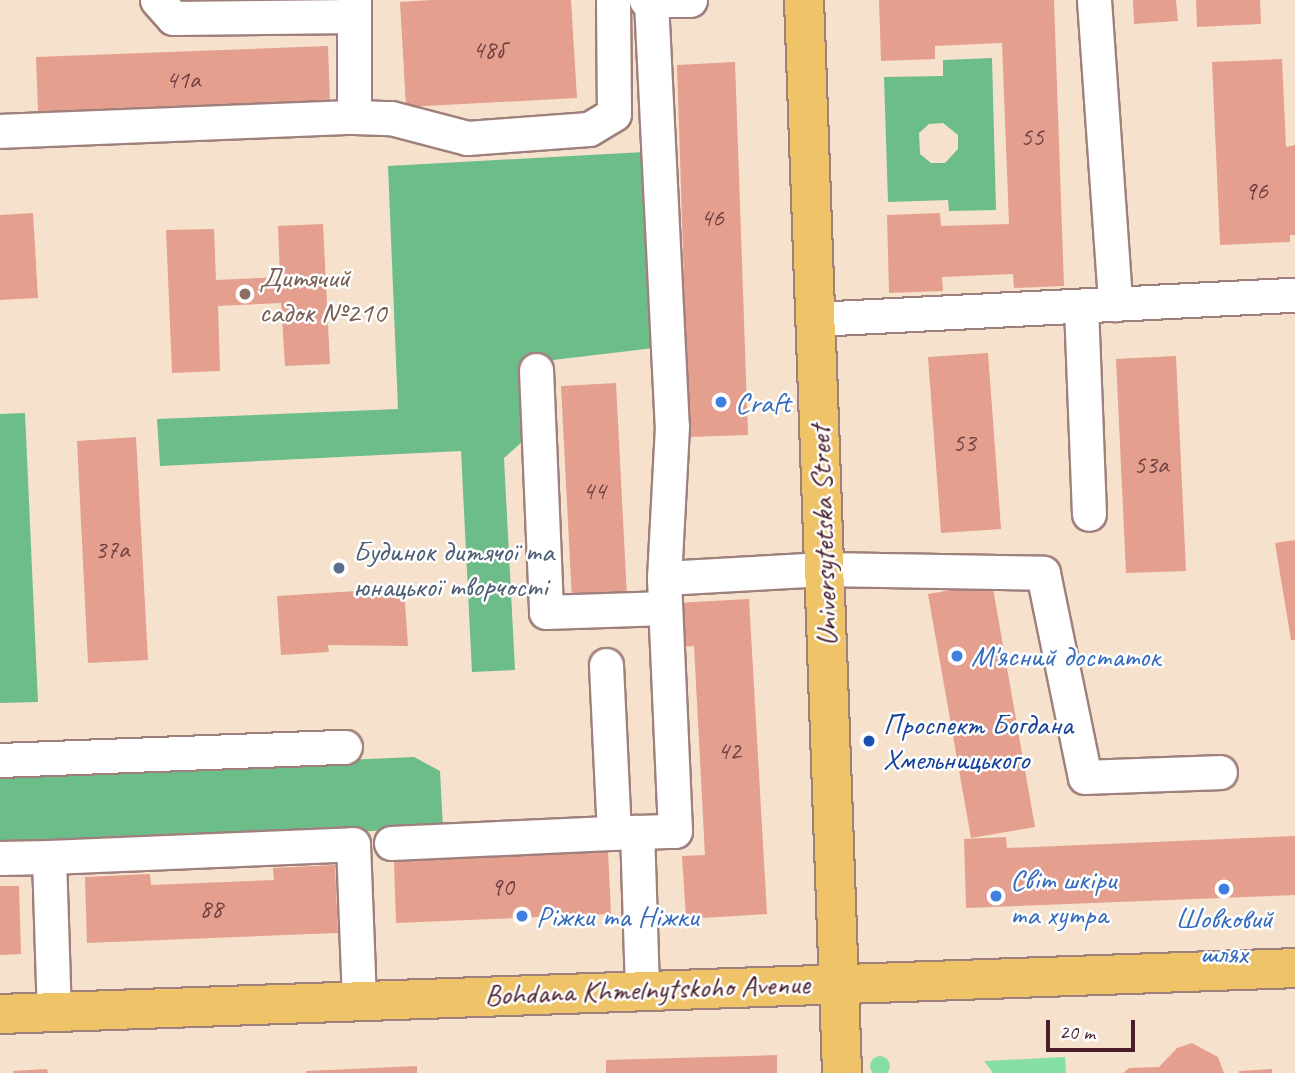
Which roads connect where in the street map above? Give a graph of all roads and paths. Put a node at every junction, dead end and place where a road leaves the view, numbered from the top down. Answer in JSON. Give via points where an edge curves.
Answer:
{"nodes":[{"id":1,"x":157,"y":0,"type":"edge"},
{"id":2,"x":613,"y":0,"type":"edge"},
{"id":3,"x":690,"y":0,"type":"edge"},
{"id":4,"x":804,"y":0,"type":"edge"},
{"id":5,"x":1094,"y":0,"type":"edge"},
{"id":6,"x":648,"y":1,"type":"edge"},
{"id":7,"x":354,"y":8,"type":"edge"},
{"id":8,"x":354,"y":117,"type":"junction"},
{"id":9,"x":0,"y":131,"type":"edge"},
{"id":10,"x":1295,"y":295,"type":"edge"},
{"id":11,"x":1115,"y":304,"type":"junction"},
{"id":12,"x":1081,"y":306,"type":"junction"},
{"id":13,"x":816,"y":319,"type":"junction"},
{"id":14,"x":536,"y":370,"type":"dead end"},
{"id":15,"x":1089,"y":514,"type":"dead end"},
{"id":16,"x":824,"y":569,"type":"junction"},
{"id":17,"x":664,"y":593,"type":"junction"},
{"id":18,"x":606,"y":665,"type":"dead end"},
{"id":19,"x":345,"y":747,"type":"dead end"},
{"id":20,"x":0,"y":760,"type":"edge"},
{"id":21,"x":1220,"y":772,"type":"dead end"},
{"id":22,"x":625,"y":832,"type":"junction"},
{"id":23,"x":391,"y":843,"type":"dead end"},
{"id":24,"x":49,"y":857,"type":"junction"},
{"id":25,"x":0,"y":858,"type":"edge"},
{"id":26,"x":1295,"y":968,"type":"edge"},
{"id":27,"x":839,"y":983,"type":"junction"},
{"id":28,"x":642,"y":989,"type":"junction"},
{"id":29,"x":359,"y":1000,"type":"junction"},
{"id":30,"x":54,"y":1012,"type":"junction"},
{"id":31,"x":0,"y":1014,"type":"edge"},
{"id":32,"x":842,"y":1073,"type":"edge"}],
"edges":[{"from":1,"to":7,"type":"lane","via":[[173,18]]},
{"from":2,"to":8,"type":"lane","via":[[614,114],[589,130],[467,138],[391,118]]},
{"from":3,"to":6,"type":"lane"},
{"from":4,"to":13,"type":"main road","name":"Universytetska Street"},
{"from":5,"to":11,"type":"lane"},
{"from":6,"to":17,"type":"lane","via":[[672,426]]},
{"from":7,"to":8,"type":"lane"},
{"from":8,"to":9,"type":"lane"},
{"from":10,"to":11,"type":"lane"},
{"from":11,"to":12,"type":"lane"},
{"from":12,"to":13,"type":"lane"},
{"from":12,"to":15,"type":"lane"},
{"from":13,"to":16,"type":"main road","name":"Universytetska Street"},
{"from":14,"to":17,"type":"lane","via":[[546,612]]},
{"from":16,"to":17,"type":"lane"},
{"from":16,"to":21,"type":"lane","via":[[1043,573],[1085,777]]},
{"from":16,"to":27,"type":"main road","name":"Universytetska Street"},
{"from":17,"to":22,"type":"lane","via":[[675,831]]},
{"from":18,"to":22,"type":"lane"},
{"from":19,"to":20,"type":"lane"},
{"from":22,"to":23,"type":"lane"},
{"from":22,"to":28,"type":"lane"},
{"from":24,"to":25,"type":"lane"},
{"from":24,"to":29,"type":"lane","via":[[353,844]]},
{"from":24,"to":30,"type":"lane"},
{"from":26,"to":27,"type":"main road","name":"Bohdana Khmelnytskoho Avenue"},
{"from":27,"to":28,"type":"main road","name":"Bohdana Khmelnytskoho Avenue"},
{"from":27,"to":32,"type":"main road","name":"Universytetska Street"},
{"from":28,"to":29,"type":"main road","name":"Bohdana Khmelnytskoho Avenue"},
{"from":29,"to":30,"type":"main road","name":"Bohdana Khmelnytskoho Avenue"},
{"from":30,"to":31,"type":"main road","name":"Bohdana Khmelnytskoho Avenue"}]}
